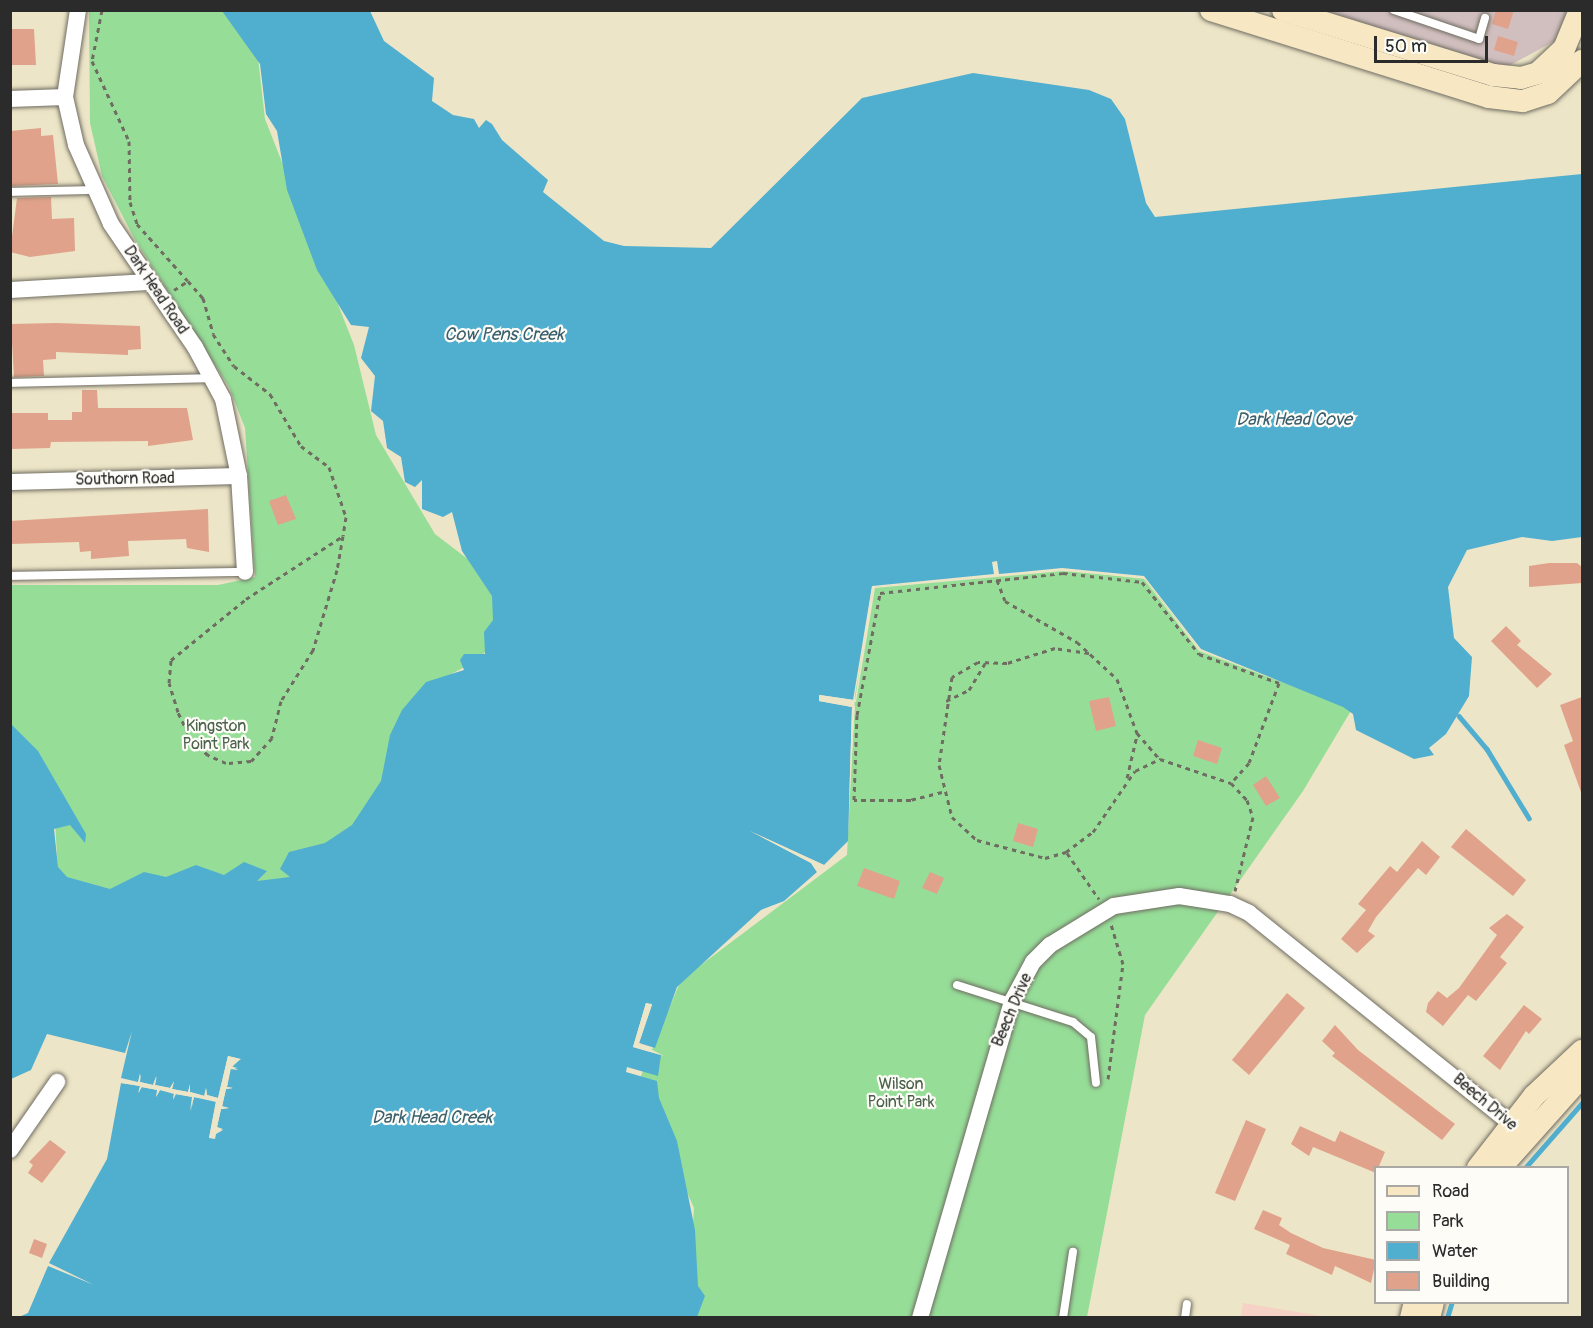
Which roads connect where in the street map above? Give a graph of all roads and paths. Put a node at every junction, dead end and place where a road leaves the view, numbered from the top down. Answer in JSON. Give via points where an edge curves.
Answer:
{"nodes":[{"id":1,"x":78,"y":10,"type":"edge"},
{"id":2,"x":102,"y":10,"type":"edge"},
{"id":3,"x":1211,"y":10,"type":"edge"},
{"id":4,"x":1283,"y":10,"type":"edge"},
{"id":5,"x":1394,"y":10,"type":"edge"},
{"id":6,"x":1580,"y":10,"type":"edge"},
{"id":7,"x":1485,"y":18,"type":"dead end"},
{"id":8,"x":1582,"y":61,"type":"edge"},
{"id":9,"x":65,"y":97,"type":"junction"},
{"id":10,"x":10,"y":99,"type":"edge"},
{"id":11,"x":93,"y":190,"type":"junction"},
{"id":12,"x":10,"y":192,"type":"edge"},
{"id":13,"x":188,"y":281,"type":"junction"},
{"id":14,"x":149,"y":282,"type":"junction"},
{"id":15,"x":10,"y":290,"type":"edge"},
{"id":16,"x":160,"y":298,"type":"junction"},
{"id":17,"x":213,"y":378,"type":"junction"},
{"id":18,"x":10,"y":383,"type":"edge"},
{"id":19,"x":239,"y":476,"type":"junction"},
{"id":20,"x":10,"y":482,"type":"edge"},
{"id":21,"x":343,"y":536,"type":"junction"},
{"id":22,"x":245,"y":572,"type":"joint"},
{"id":23,"x":10,"y":576,"type":"edge"},
{"id":24,"x":997,"y":580,"type":"junction"},
{"id":25,"x":1089,"y":653,"type":"junction"},
{"id":26,"x":985,"y":663,"type":"junction"},
{"id":27,"x":946,"y":701,"type":"junction"},
{"id":28,"x":1137,"y":733,"type":"junction"},
{"id":29,"x":1160,"y":759,"type":"junction"},
{"id":30,"x":1125,"y":782,"type":"junction"},
{"id":31,"x":1231,"y":783,"type":"junction"},
{"id":32,"x":942,"y":792,"type":"junction"},
{"id":33,"x":1066,"y":852,"type":"junction"},
{"id":34,"x":1230,"y":904,"type":"junction"},
{"id":35,"x":1105,"y":910,"type":"junction"},
{"id":36,"x":957,"y":985,"type":"dead end"},
{"id":37,"x":1012,"y":1002,"type":"junction"},
{"id":38,"x":1582,"y":1051,"type":"edge"},
{"id":39,"x":1582,"y":1076,"type":"edge"},
{"id":40,"x":57,"y":1082,"type":"dead end"},
{"id":41,"x":1096,"y":1083,"type":"dead end"},
{"id":42,"x":1107,"y":1084,"type":"dead end"},
{"id":43,"x":1517,"y":1129,"type":"junction"},
{"id":44,"x":10,"y":1149,"type":"edge"},
{"id":45,"x":1479,"y":1166,"type":"edge"},
{"id":46,"x":1500,"y":1166,"type":"edge"},
{"id":47,"x":1072,"y":1252,"type":"dead end"},
{"id":48,"x":1187,"y":1304,"type":"dead end"},
{"id":49,"x":921,"y":1317,"type":"edge"},
{"id":50,"x":1064,"y":1317,"type":"edge"},
{"id":51,"x":1185,"y":1317,"type":"edge"}],
"edges":[{"from":1,"to":9,"type":"street","name":"Dark Head Road"},
{"from":2,"to":13,"type":"path","via":[[92,61],[129,141],[130,202],[137,224]]},
{"from":3,"to":8,"type":"street","via":[[1489,97],[1523,100],[1548,93]]},
{"from":4,"to":6,"type":"street","via":[[1493,75],[1521,78],[1538,73],[1564,49]]},
{"from":5,"to":7,"type":"lane","via":[[1479,39]]},
{"from":9,"to":10,"type":"street"},
{"from":9,"to":11,"type":"street","name":"Dark Head Road"},
{"from":11,"to":12,"type":"lane"},
{"from":11,"to":14,"type":"street","name":"Dark Head Road"},
{"from":13,"to":16,"type":"path"},
{"from":13,"to":21,"type":"path","via":[[203,298],[213,334],[234,366],[270,394],[301,446],[328,467],[346,517]]},
{"from":14,"to":15,"type":"street"},
{"from":14,"to":16,"type":"street","name":"Dark Head Road"},
{"from":16,"to":17,"type":"street","name":"Dark Head Road"},
{"from":17,"to":18,"type":"lane"},
{"from":17,"to":19,"type":"street","name":"Dark Head Road","via":[[230,421]]},
{"from":19,"to":20,"type":"street","name":"Southorn Road"},
{"from":19,"to":22,"type":"street","name":"Dark Head Road"},
{"from":21,"to":21,"type":"path","via":[[246,599],[171,660],[169,683],[178,712],[192,741],[208,755],[226,763],[250,761],[272,738],[281,701],[313,650]]},
{"from":22,"to":23,"type":"lane"},
{"from":24,"to":25,"type":"path","via":[[1005,601]]},
{"from":24,"to":31,"type":"path","via":[[1063,573],[1142,582],[1199,654],[1279,683],[1249,763]]},
{"from":24,"to":32,"type":"path","via":[[880,593],[857,715],[854,800],[911,800]]},
{"from":25,"to":26,"type":"path","via":[[1055,648],[1007,663]]},
{"from":25,"to":28,"type":"path","via":[[1117,679]]},
{"from":26,"to":27,"type":"path","via":[[969,690]]},
{"from":26,"to":27,"type":"path","via":[[960,668]]},
{"from":27,"to":32,"type":"path"},
{"from":28,"to":29,"type":"path"},
{"from":28,"to":30,"type":"path"},
{"from":29,"to":30,"type":"path"},
{"from":29,"to":31,"type":"path"},
{"from":30,"to":33,"type":"path","via":[[1093,832]]},
{"from":31,"to":34,"type":"path","via":[[1247,800],[1253,817]]},
{"from":32,"to":33,"type":"path","via":[[952,817],[977,840],[1045,858]]},
{"from":33,"to":35,"type":"path"},
{"from":34,"to":35,"type":"street","name":"Beech Drive","via":[[1161,896]]},
{"from":34,"to":43,"type":"street","name":"Beech Drive","via":[[1284,936]]},
{"from":35,"to":37,"type":"street","name":"Beech Drive","via":[[1050,945],[1033,962]]},
{"from":35,"to":42,"type":"path","via":[[1123,964]]},
{"from":36,"to":37,"type":"lane"},
{"from":37,"to":41,"type":"lane","via":[[1073,1022],[1091,1037]]},
{"from":37,"to":49,"type":"street","name":"Beech Drive"},
{"from":38,"to":43,"type":"street"},
{"from":39,"to":43,"type":"street"},
{"from":40,"to":44,"type":"street"},
{"from":43,"to":45,"type":"street"},
{"from":43,"to":46,"type":"street"},
{"from":47,"to":50,"type":"lane"},
{"from":48,"to":51,"type":"lane"}]}
